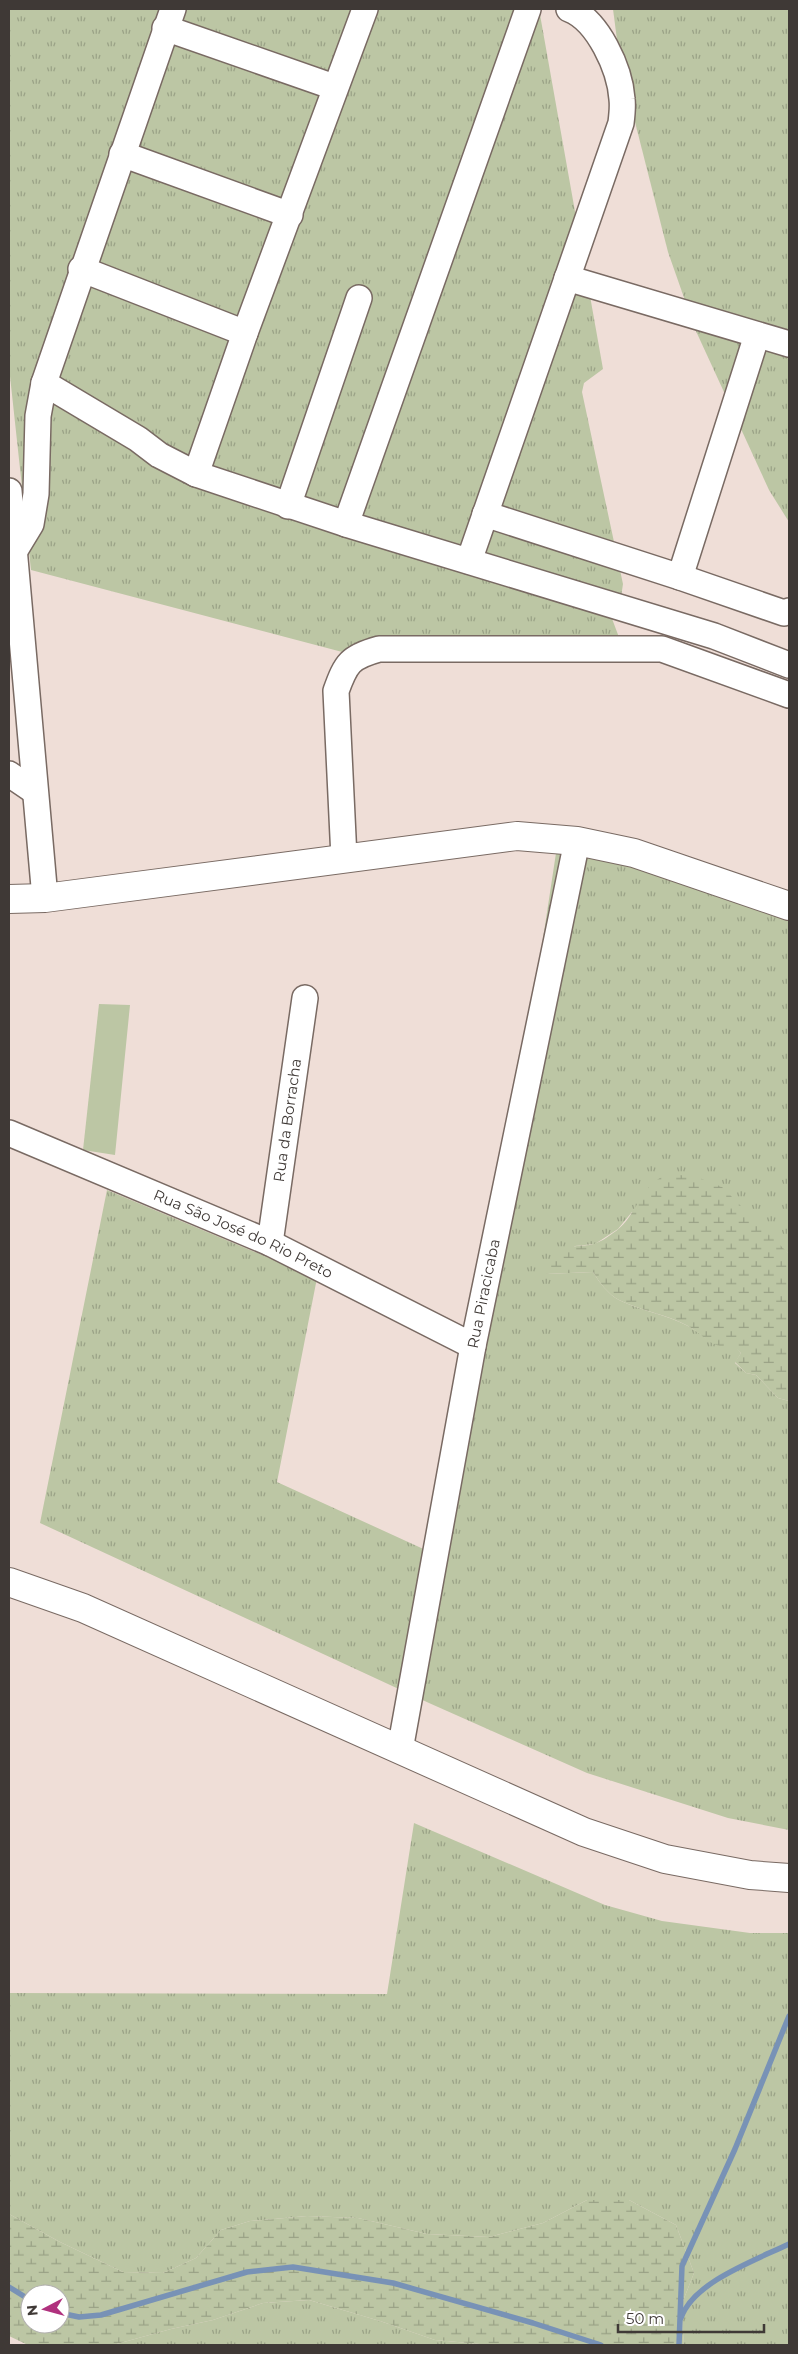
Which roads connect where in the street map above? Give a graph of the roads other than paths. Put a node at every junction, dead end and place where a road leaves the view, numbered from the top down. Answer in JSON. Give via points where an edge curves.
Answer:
{"nodes":[{"id":1,"x":365,"y":9,"type":"edge"},
{"id":2,"x":528,"y":9,"type":"edge"},
{"id":3,"x":568,"y":9,"type":"edge"},
{"id":4,"x":169,"y":18,"type":"edge"},
{"id":5,"x":334,"y":87,"type":"junction"},
{"id":6,"x":122,"y":154,"type":"junction"},
{"id":7,"x":290,"y":215,"type":"junction"},
{"id":8,"x":82,"y":269,"type":"junction"},
{"id":9,"x":567,"y":278,"type":"junction"},
{"id":10,"x":359,"y":298,"type":"dead end"},
{"id":11,"x":245,"y":333,"type":"junction"},
{"id":12,"x":757,"y":335,"type":"junction"},
{"id":13,"x":789,"y":344,"type":"edge"},
{"id":14,"x":44,"y":383,"type":"junction"},
{"id":15,"x":196,"y":474,"type":"junction"},
{"id":16,"x":9,"y":492,"type":"edge"},
{"id":17,"x":288,"y":506,"type":"junction"},
{"id":18,"x":485,"y":514,"type":"junction"},
{"id":19,"x":346,"y":524,"type":"junction"},
{"id":20,"x":14,"y":552,"type":"junction"},
{"id":21,"x":469,"y":561,"type":"junction"},
{"id":22,"x":680,"y":577,"type":"junction"},
{"id":23,"x":789,"y":611,"type":"edge"},
{"id":24,"x":714,"y":636,"type":"junction"},
{"id":25,"x":662,"y":649,"type":"junction"},
{"id":26,"x":789,"y":665,"type":"edge"},
{"id":27,"x":789,"y":695,"type":"edge"},
{"id":28,"x":9,"y":774,"type":"edge"},
{"id":29,"x":34,"y":791,"type":"junction"},
{"id":30,"x":577,"y":841,"type":"junction"},
{"id":31,"x":344,"y":858,"type":"junction"},
{"id":32,"x":45,"y":898,"type":"junction"},
{"id":33,"x":9,"y":899,"type":"edge"},
{"id":34,"x":789,"y":906,"type":"edge"},
{"id":35,"x":305,"y":998,"type":"dead end"},
{"id":36,"x":9,"y":1133,"type":"edge"},
{"id":37,"x":270,"y":1243,"type":"junction"},
{"id":38,"x":473,"y":1346,"type":"junction"},
{"id":39,"x":10,"y":1588,"type":"edge"},
{"id":40,"x":400,"y":1750,"type":"junction"},
{"id":41,"x":789,"y":1878,"type":"edge"}],
"edges":[{"from":1,"to":5,"type":"street"},
{"from":2,"to":19,"type":"street"},
{"from":3,"to":9,"type":"street","via":[[589,22],[602,40],[622,99],[621,123]]},
{"from":4,"to":5,"type":"street"},
{"from":4,"to":6,"type":"street"},
{"from":5,"to":7,"type":"street"},
{"from":6,"to":7,"type":"street"},
{"from":6,"to":8,"type":"street"},
{"from":7,"to":11,"type":"street"},
{"from":8,"to":11,"type":"street"},
{"from":8,"to":14,"type":"street"},
{"from":9,"to":12,"type":"street"},
{"from":9,"to":18,"type":"street"},
{"from":10,"to":17,"type":"street"},
{"from":11,"to":15,"type":"street"},
{"from":12,"to":13,"type":"street"},
{"from":12,"to":22,"type":"street"},
{"from":14,"to":15,"type":"street","via":[[159,455]]},
{"from":14,"to":20,"type":"street","via":[[38,416],[36,494],[31,524]]},
{"from":15,"to":17,"type":"street"},
{"from":16,"to":20,"type":"street"},
{"from":17,"to":19,"type":"street"},
{"from":18,"to":21,"type":"street"},
{"from":18,"to":22,"type":"street"},
{"from":19,"to":21,"type":"street"},
{"from":20,"to":29,"type":"street"},
{"from":21,"to":24,"type":"street"},
{"from":22,"to":23,"type":"street","via":[[784,613]]},
{"from":24,"to":25,"type":"street"},
{"from":24,"to":26,"type":"street"},
{"from":25,"to":27,"type":"street"},
{"from":25,"to":31,"type":"street","via":[[379,649],[359,655],[343,670],[336,691]]},
{"from":28,"to":29,"type":"street"},
{"from":29,"to":32,"type":"street"},
{"from":30,"to":31,"type":"main road","via":[[517,836]]},
{"from":30,"to":34,"type":"main road","via":[[634,853]]},
{"from":30,"to":38,"type":"street","name":"Rua Piracicaba"},
{"from":31,"to":32,"type":"main road"},
{"from":32,"to":33,"type":"main road"},
{"from":35,"to":37,"type":"street","name":"Rua da Borracha"},
{"from":36,"to":37,"type":"street","name":"Rua São José do Rio Preto"},
{"from":37,"to":38,"type":"street","name":"Rua São José do Rio Preto"},
{"from":38,"to":40,"type":"street","name":"Rua Piracicaba"},
{"from":39,"to":40,"type":"main road","via":[[83,1608]]},
{"from":40,"to":41,"type":"main road","via":[[584,1832],[665,1859],[750,1875]]}]}
